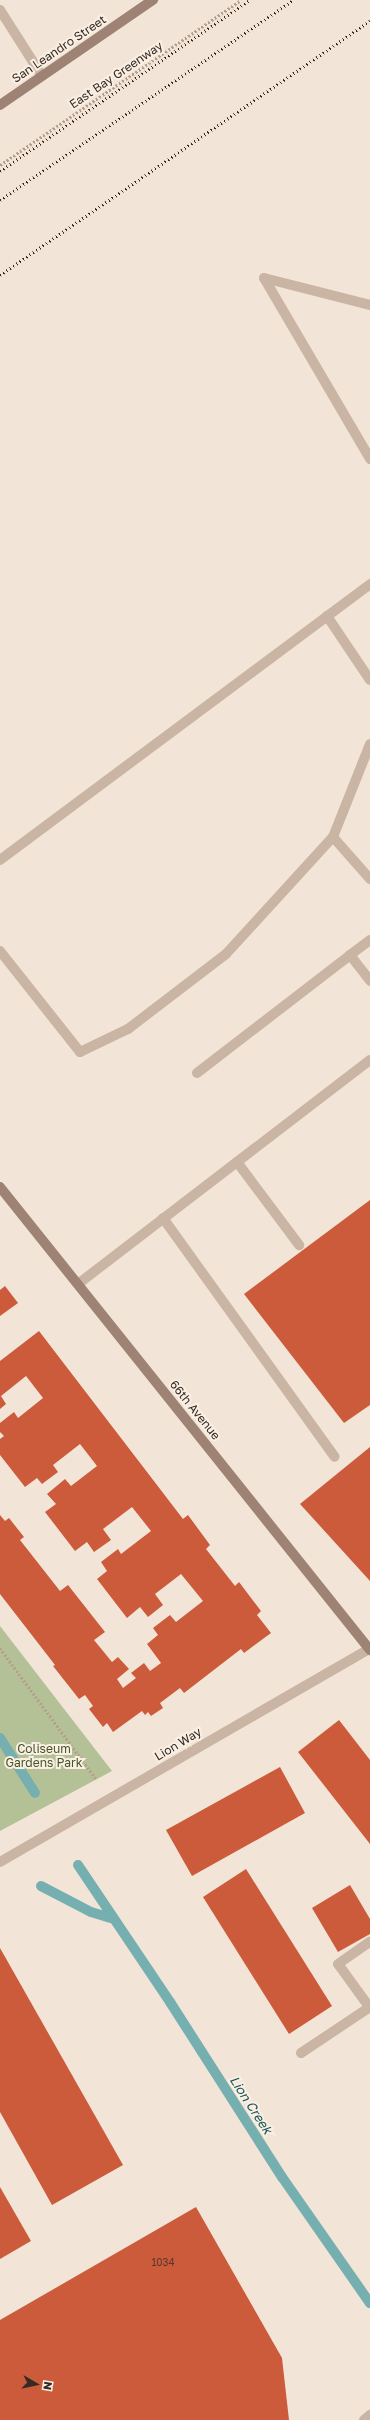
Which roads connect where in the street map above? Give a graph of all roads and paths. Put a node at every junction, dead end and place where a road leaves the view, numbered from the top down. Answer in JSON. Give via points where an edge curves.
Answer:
{"nodes":[{"id":1,"x":153,"y":0,"type":"edge"},
{"id":2,"x":241,"y":0,"type":"edge"},
{"id":3,"x":0,"y":10,"type":"edge"},
{"id":4,"x":42,"y":76,"type":"junction"},
{"id":5,"x":0,"y":105,"type":"edge"},
{"id":6,"x":0,"y":165,"type":"edge"},
{"id":7,"x":370,"y":305,"type":"edge"},
{"id":8,"x":370,"y":459,"type":"edge"},
{"id":9,"x":370,"y":584,"type":"edge"},
{"id":10,"x":327,"y":616,"type":"junction"},
{"id":11,"x":370,"y":680,"type":"edge"},
{"id":12,"x":370,"y":744,"type":"edge"},
{"id":13,"x":333,"y":837,"type":"junction"},
{"id":14,"x":0,"y":860,"type":"edge"},
{"id":15,"x":370,"y":879,"type":"edge"},
{"id":16,"x":370,"y":940,"type":"edge"},
{"id":17,"x":0,"y":952,"type":"edge"},
{"id":18,"x":350,"y":955,"type":"junction"},
{"id":19,"x":370,"y":981,"type":"edge"},
{"id":20,"x":370,"y":1060,"type":"edge"},
{"id":21,"x":197,"y":1073,"type":"dead end"},
{"id":22,"x":237,"y":1162,"type":"junction"},
{"id":23,"x":0,"y":1187,"type":"edge"},
{"id":24,"x":163,"y":1218,"type":"junction"},
{"id":25,"x":299,"y":1245,"type":"dead end"},
{"id":26,"x":78,"y":1284,"type":"junction"},
{"id":27,"x":335,"y":1457,"type":"dead end"},
{"id":28,"x":0,"y":1648,"type":"edge"},
{"id":29,"x":370,"y":1649,"type":"edge"},
{"id":30,"x":111,"y":1799,"type":"junction"},
{"id":31,"x":0,"y":1862,"type":"edge"},
{"id":32,"x":370,"y":1942,"type":"edge"},
{"id":33,"x":370,"y":2008,"type":"edge"},
{"id":34,"x":300,"y":2053,"type":"dead end"},
{"id":35,"x":370,"y":2415,"type":"edge"},
{"id":36,"x":364,"y":2420,"type":"edge"}],
"edges":[{"from":1,"to":4,"type":"street","name":"San Leandro Street"},
{"from":2,"to":6,"type":"path","name":"East Bay Greenway"},
{"from":3,"to":4,"type":"street"},
{"from":4,"to":5,"type":"street","name":"San Leandro Street"},
{"from":7,"to":8,"type":"street","via":[[264,278]]},
{"from":9,"to":10,"type":"street"},
{"from":10,"to":11,"type":"street"},
{"from":10,"to":14,"type":"street"},
{"from":12,"to":13,"type":"street"},
{"from":13,"to":15,"type":"street"},
{"from":13,"to":17,"type":"street","via":[[226,954],[128,1029],[80,1052]]},
{"from":16,"to":18,"type":"street"},
{"from":18,"to":19,"type":"street"},
{"from":18,"to":21,"type":"street"},
{"from":20,"to":22,"type":"street"},
{"from":22,"to":24,"type":"street"},
{"from":22,"to":25,"type":"street"},
{"from":23,"to":26,"type":"street","name":"66th Avenue"},
{"from":24,"to":26,"type":"street"},
{"from":24,"to":27,"type":"street"},
{"from":26,"to":29,"type":"street","name":"66th Avenue"},
{"from":28,"to":30,"type":"path"},
{"from":29,"to":30,"type":"street","name":"Lion Way"},
{"from":30,"to":31,"type":"street","name":"Lion Way"},
{"from":32,"to":33,"type":"street","via":[[338,1964]]},
{"from":33,"to":34,"type":"street"},
{"from":35,"to":36,"type":"street"}]}
